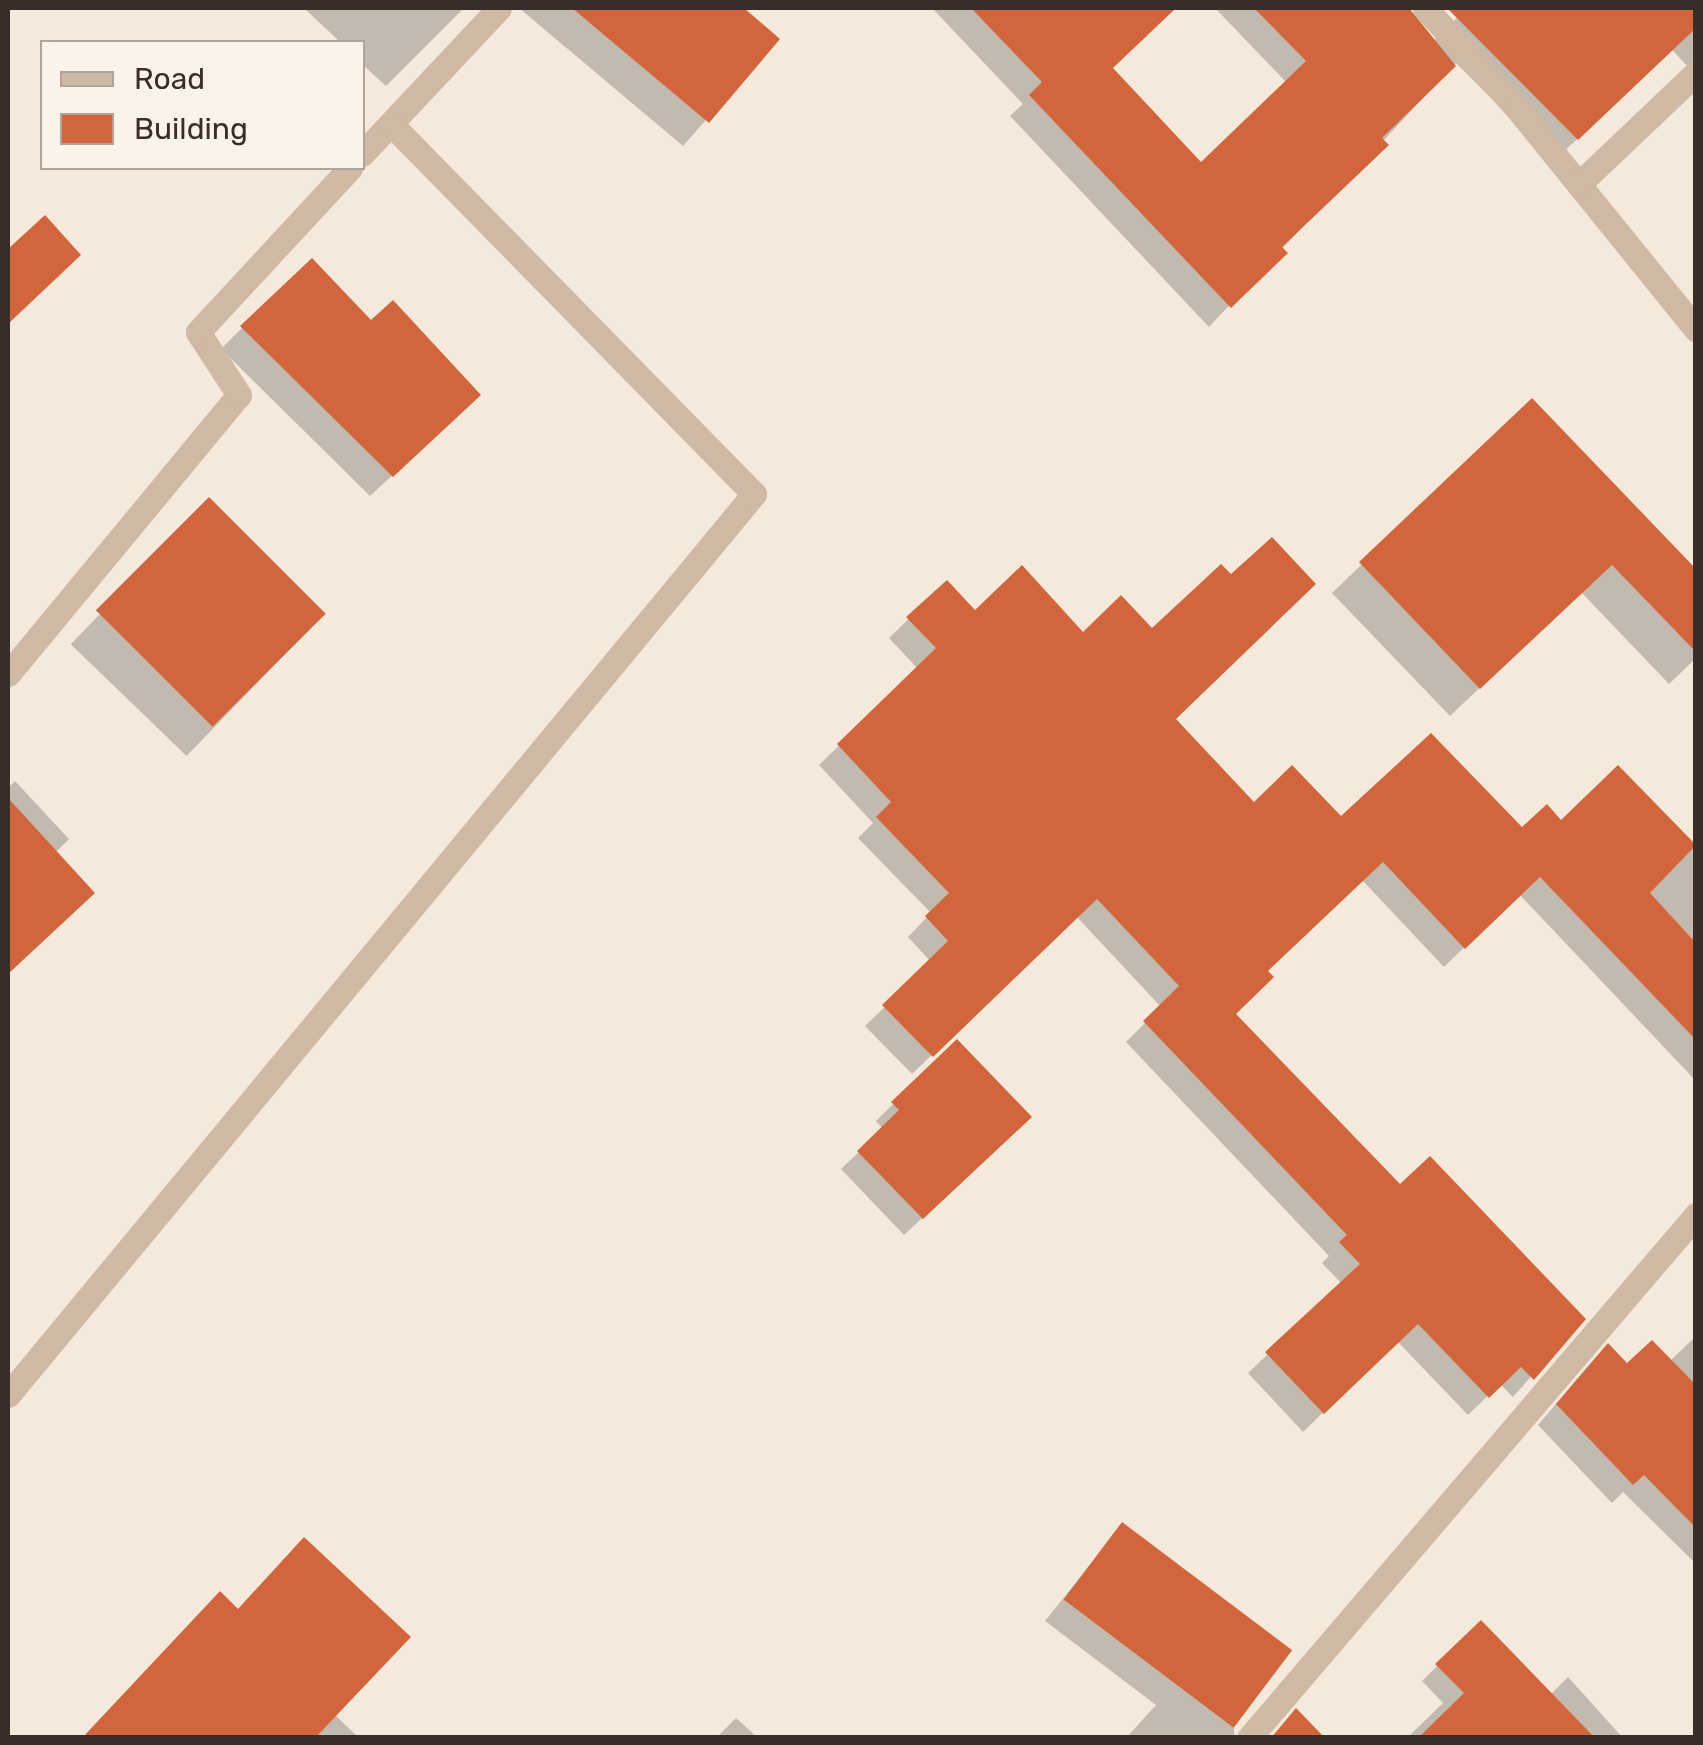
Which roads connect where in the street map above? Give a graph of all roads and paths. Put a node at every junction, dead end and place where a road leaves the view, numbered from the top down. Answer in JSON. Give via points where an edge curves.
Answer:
{"nodes":[{"id":1,"x":499,"y":8,"type":"edge"},
{"id":2,"x":1426,"y":8,"type":"edge"},
{"id":3,"x":1696,"y":72,"type":"edge"},
{"id":4,"x":391,"y":124,"type":"junction"},
{"id":5,"x":365,"y":151,"type":"edge"},
{"id":6,"x":348,"y":170,"type":"edge"},
{"id":7,"x":1578,"y":184,"type":"junction"},
{"id":8,"x":1696,"y":329,"type":"edge"},
{"id":9,"x":8,"y":674,"type":"edge"},
{"id":10,"x":1696,"y":1215,"type":"edge"},
{"id":11,"x":8,"y":1395,"type":"edge"},
{"id":12,"x":1249,"y":1738,"type":"edge"}],
"edges":[{"from":1,"to":4,"type":"street"},
{"from":2,"to":7,"type":"street"},
{"from":3,"to":7,"type":"street"},
{"from":4,"to":5,"type":"street"},
{"from":4,"to":11,"type":"street","via":[[754,494]]},
{"from":6,"to":9,"type":"street","via":[[198,332],[238,395]]},
{"from":7,"to":8,"type":"street"},
{"from":10,"to":12,"type":"street"}]}
